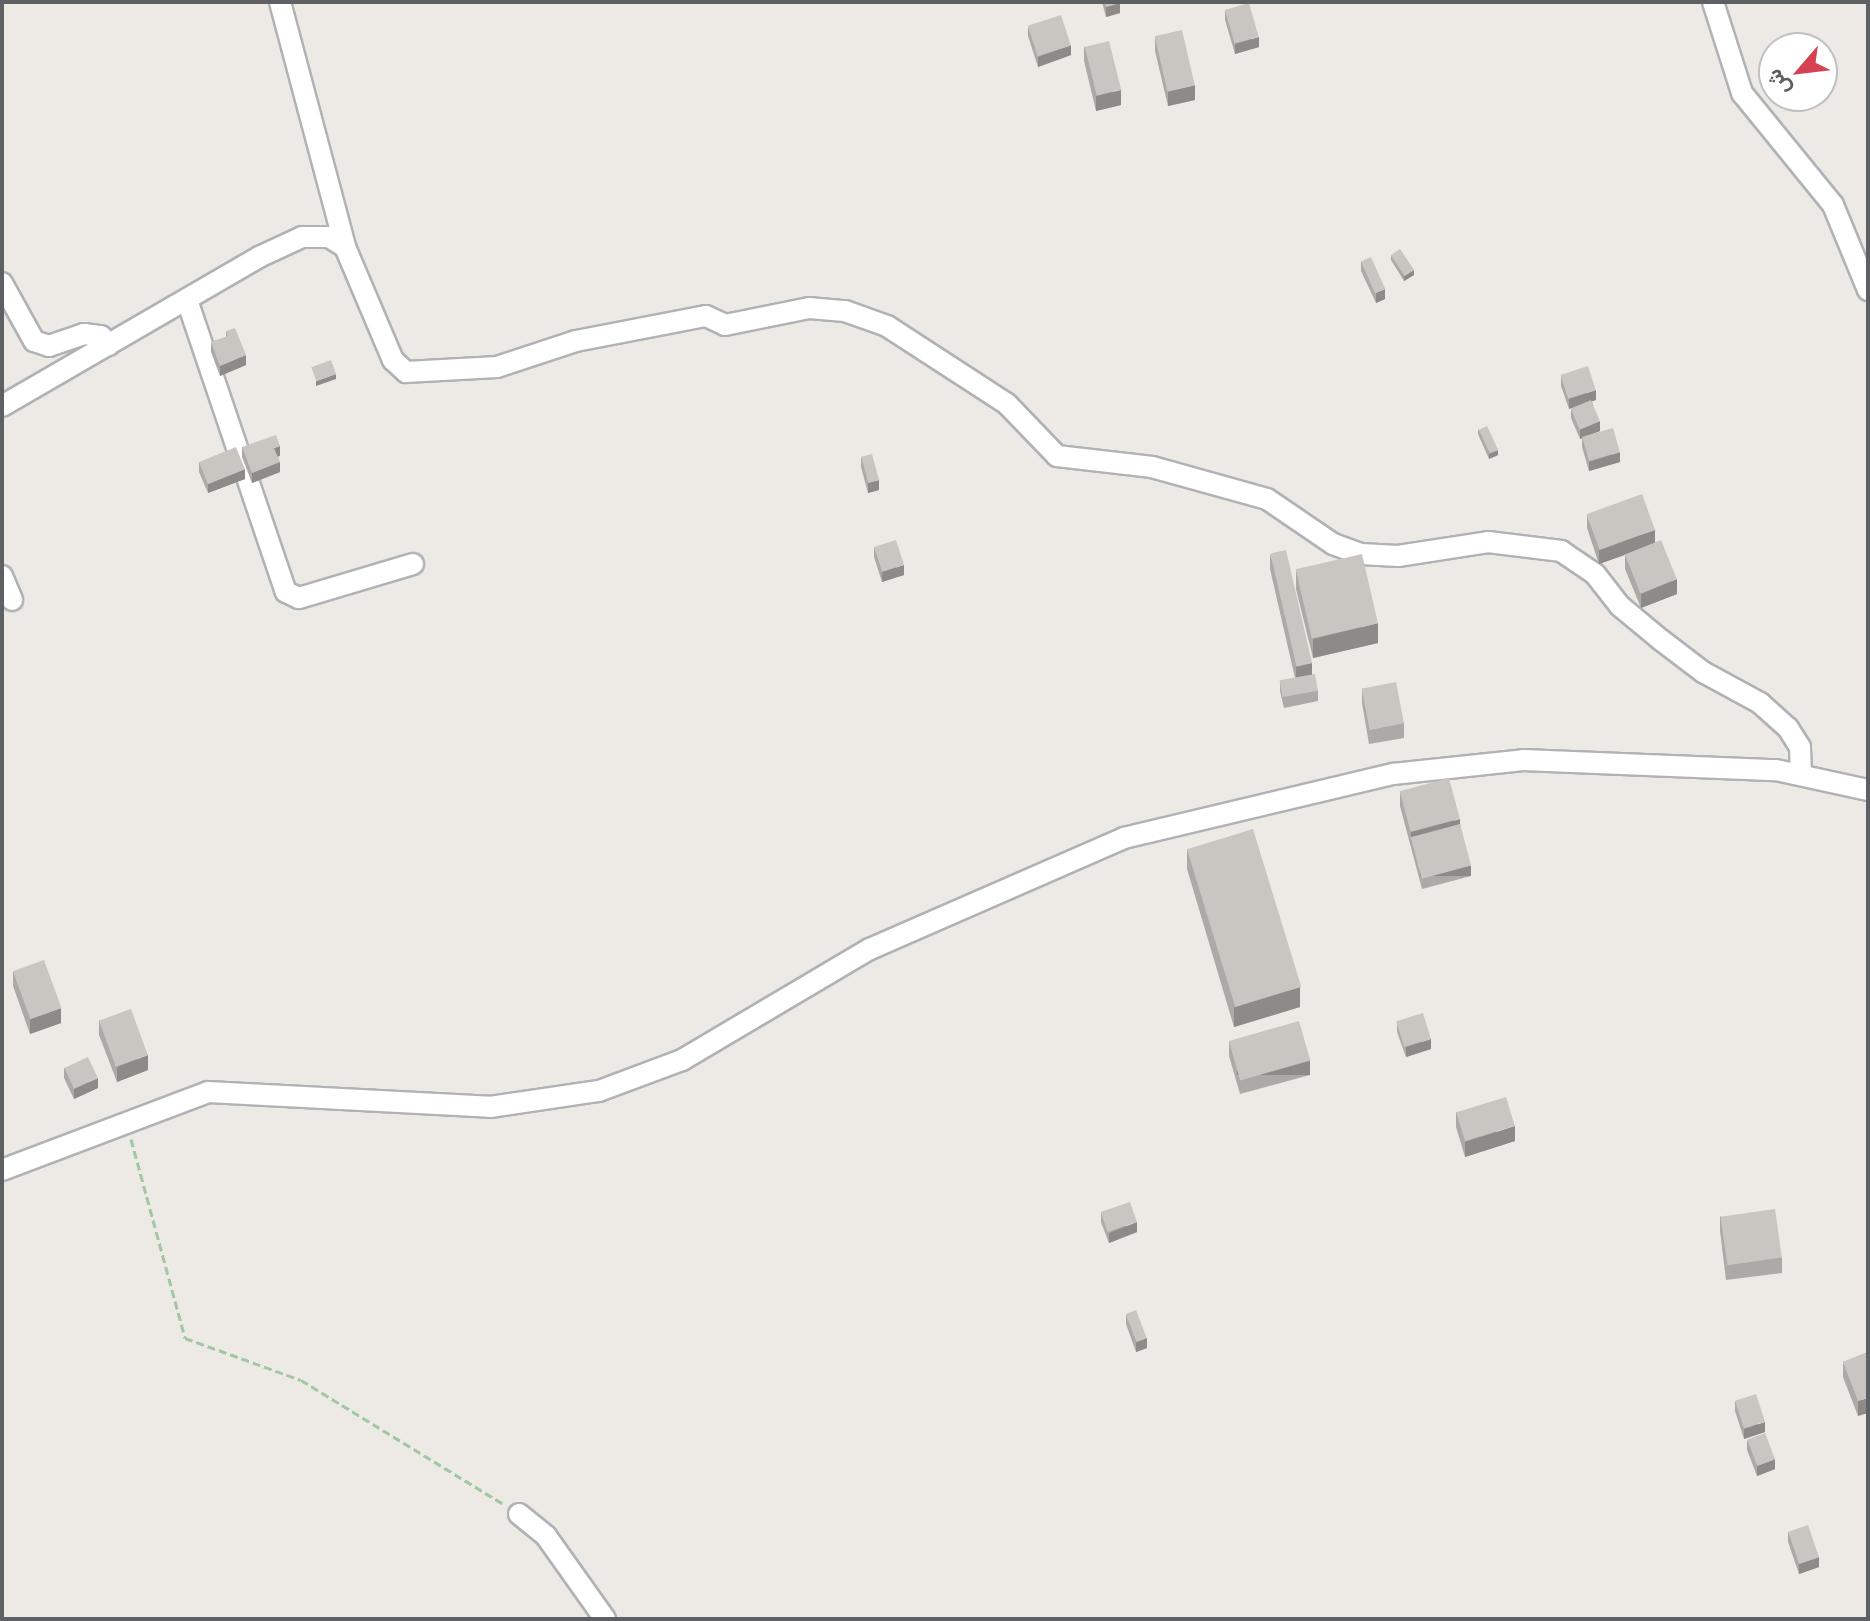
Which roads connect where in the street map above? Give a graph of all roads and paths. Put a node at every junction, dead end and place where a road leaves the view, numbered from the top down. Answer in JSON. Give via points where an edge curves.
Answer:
{"nodes":[{"id":1,"x":280,"y":2,"type":"edge"},
{"id":2,"x":1713,"y":2,"type":"edge"},
{"id":3,"x":345,"y":247,"type":"junction"},
{"id":4,"x":2,"y":283,"type":"edge"},
{"id":5,"x":1868,"y":290,"type":"edge"},
{"id":6,"x":187,"y":300,"type":"junction"},
{"id":7,"x":109,"y":345,"type":"junction"},
{"id":8,"x":2,"y":406,"type":"edge"},
{"id":9,"x":413,"y":564,"type":"dead end"},
{"id":10,"x":2,"y":576,"type":"edge"},
{"id":11,"x":12,"y":600,"type":"dead end"},
{"id":12,"x":1801,"y":775,"type":"junction"},
{"id":13,"x":1868,"y":790,"type":"edge"},
{"id":14,"x":127,"y":1124,"type":"junction"},
{"id":15,"x":2,"y":1170,"type":"edge"},
{"id":16,"x":519,"y":1514,"type":"joint"},
{"id":17,"x":605,"y":1619,"type":"edge"}],
"edges":[{"from":1,"to":3,"type":"street"},
{"from":2,"to":5,"type":"street","via":[[1742,93],[1833,205]]},
{"from":3,"to":6,"type":"street","via":[[329,237],[302,237]]},
{"from":3,"to":12,"type":"street","via":[[393,360],[406,372],[497,367],[576,341],[706,316],[725,325],[809,308],[845,311],[887,326],[1007,404],[1057,456],[1152,467],[1267,499],[1333,544],[1361,554],[1398,556],[1488,542],[1561,551],[1595,574],[1620,606],[1661,640],[1703,672],[1760,703],[1788,728],[1800,747]]},
{"from":4,"to":7,"type":"street","via":[[34,341],[49,346],[84,334],[101,336]]},
{"from":6,"to":7,"type":"street"},
{"from":6,"to":9,"type":"street","via":[[286,592],[299,598]]},
{"from":7,"to":8,"type":"street","via":[[55,371]]},
{"from":10,"to":11,"type":"street"},
{"from":12,"to":13,"type":"street"},
{"from":12,"to":14,"type":"street","via":[[1523,760],[1393,774],[1124,838],[870,949],[682,1060],[599,1091],[490,1107],[208,1092]]},
{"from":14,"to":15,"type":"street"},
{"from":14,"to":16,"type":"path","via":[[185,1338],[301,1380]]},
{"from":16,"to":17,"type":"street","via":[[546,1536]]}]}
